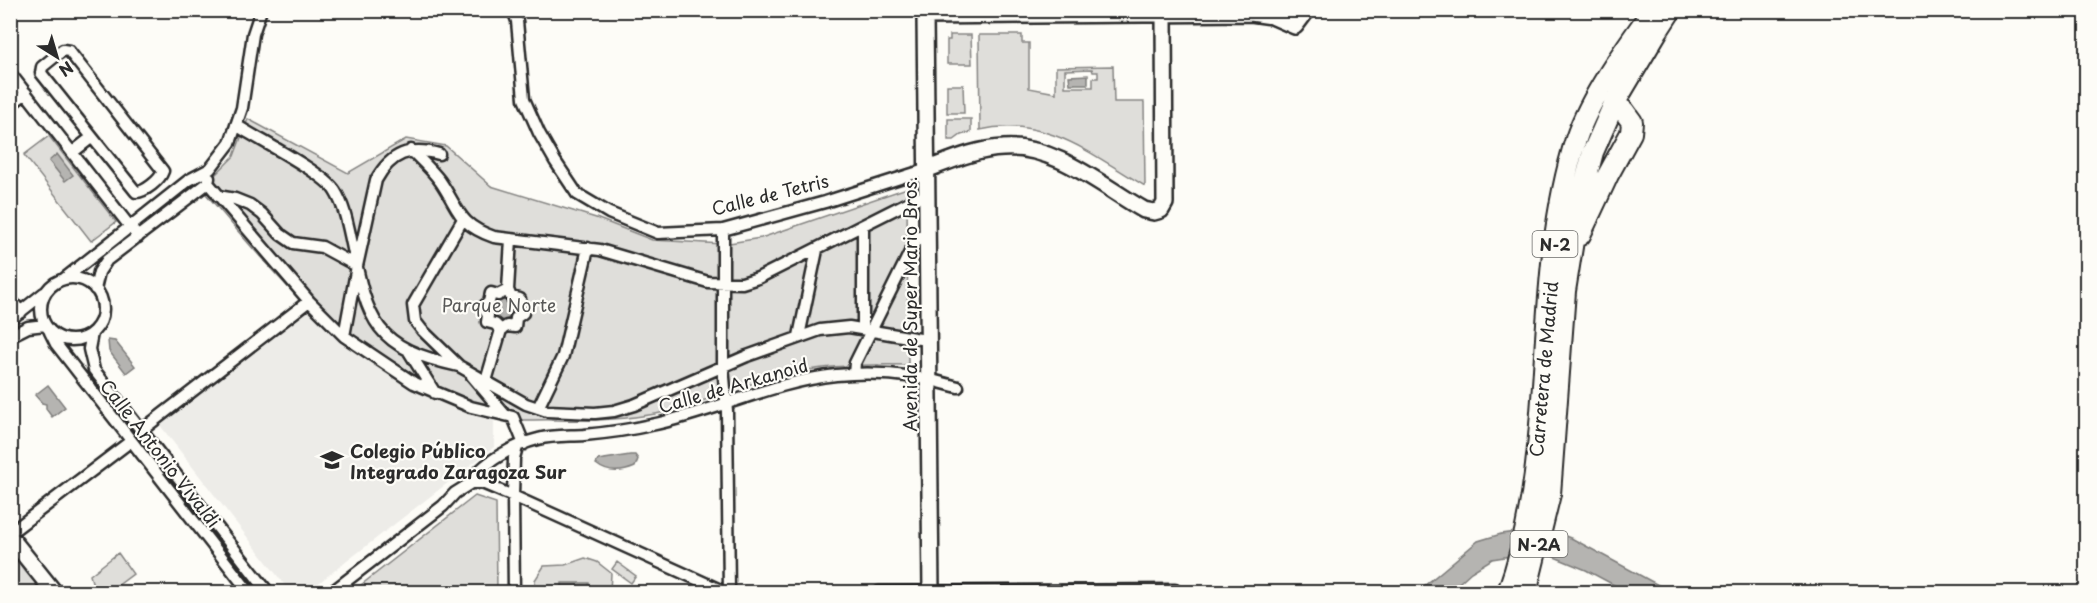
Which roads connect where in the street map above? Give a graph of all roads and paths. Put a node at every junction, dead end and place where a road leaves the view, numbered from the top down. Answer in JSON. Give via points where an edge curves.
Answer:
{"nodes":[{"id":1,"x":261,"y":10,"type":"edge"},
{"id":2,"x":513,"y":10,"type":"edge"},
{"id":3,"x":1307,"y":10,"type":"edge"},
{"id":4,"x":1653,"y":10,"type":"edge"},
{"id":5,"x":1671,"y":10,"type":"edge"},
{"id":6,"x":1164,"y":12,"type":"edge"},
{"id":7,"x":10,"y":73,"type":"edge"},
{"id":8,"x":26,"y":93,"type":"junction"},
{"id":9,"x":1614,"y":104,"type":"junction"},
{"id":10,"x":10,"y":105,"type":"edge"},
{"id":11,"x":236,"y":125,"type":"junction"},
{"id":12,"x":92,"y":137,"type":"junction"},
{"id":13,"x":411,"y":150,"type":"junction"},
{"id":14,"x":73,"y":152,"type":"junction"},
{"id":15,"x":439,"y":154,"type":"dead end"},
{"id":16,"x":210,"y":169,"type":"junction"},
{"id":17,"x":928,"y":169,"type":"junction"},
{"id":18,"x":208,"y":183,"type":"junction"},
{"id":19,"x":928,"y":195,"type":"junction"},
{"id":20,"x":218,"y":196,"type":"junction"},
{"id":21,"x":463,"y":219,"type":"junction"},
{"id":22,"x":129,"y":226,"type":"junction"},
{"id":23,"x":862,"y":226,"type":"junction"},
{"id":24,"x":723,"y":230,"type":"junction"},
{"id":25,"x":918,"y":236,"type":"dead end"},
{"id":26,"x":138,"y":237,"type":"junction"},
{"id":27,"x":511,"y":239,"type":"junction"},
{"id":28,"x":588,"y":248,"type":"junction"},
{"id":29,"x":1570,"y":249,"type":"junction"},
{"id":30,"x":817,"y":250,"type":"junction"},
{"id":31,"x":357,"y":266,"type":"junction"},
{"id":32,"x":64,"y":279,"type":"junction"},
{"id":33,"x":723,"y":284,"type":"junction"},
{"id":34,"x":96,"y":289,"type":"junction"},
{"id":35,"x":508,"y":290,"type":"junction"},
{"id":36,"x":47,"y":291,"type":"junction"},
{"id":37,"x":10,"y":299,"type":"edge"},
{"id":38,"x":309,"y":301,"type":"junction"},
{"id":39,"x":21,"y":312,"type":"junction"},
{"id":40,"x":10,"y":320,"type":"edge"},
{"id":41,"x":48,"y":328,"type":"junction"},
{"id":42,"x":501,"y":330,"type":"junction"},
{"id":43,"x":867,"y":330,"type":"junction"},
{"id":44,"x":92,"y":333,"type":"junction"},
{"id":45,"x":10,"y":336,"type":"edge"},
{"id":46,"x":344,"y":336,"type":"junction"},
{"id":47,"x":800,"y":336,"type":"junction"},
{"id":48,"x":920,"y":339,"type":"dead end"},
{"id":49,"x":408,"y":350,"type":"junction"},
{"id":50,"x":723,"y":366,"type":"junction"},
{"id":51,"x":464,"y":369,"type":"junction"},
{"id":52,"x":854,"y":374,"type":"junction"},
{"id":53,"x":929,"y":379,"type":"junction"},
{"id":54,"x":486,"y":381,"type":"junction"},
{"id":55,"x":958,"y":387,"type":"dead end"},
{"id":56,"x":435,"y":393,"type":"junction"},
{"id":57,"x":726,"y":404,"type":"junction"},
{"id":58,"x":538,"y":408,"type":"junction"},
{"id":59,"x":505,"y":415,"type":"junction"},
{"id":60,"x":142,"y":430,"type":"junction"},
{"id":61,"x":130,"y":441,"type":"junction"},
{"id":62,"x":521,"y":445,"type":"junction"},
{"id":63,"x":471,"y":483,"type":"junction"},
{"id":64,"x":513,"y":496,"type":"junction"},
{"id":65,"x":1541,"y":497,"type":"junction"},
{"id":66,"x":10,"y":535,"type":"edge"},
{"id":67,"x":1175,"y":590,"type":"dead end"},
{"id":68,"x":54,"y":592,"type":"edge"},
{"id":69,"x":249,"y":592,"type":"edge"},
{"id":70,"x":268,"y":592,"type":"edge"},
{"id":71,"x":332,"y":592,"type":"edge"},
{"id":72,"x":514,"y":592,"type":"edge"},
{"id":73,"x":727,"y":592,"type":"edge"},
{"id":74,"x":879,"y":592,"type":"edge"},
{"id":75,"x":931,"y":592,"type":"edge"},
{"id":76,"x":1508,"y":592,"type":"edge"},
{"id":77,"x":1526,"y":592,"type":"edge"}],
"edges":[{"from":1,"to":11,"type":"street"},
{"from":2,"to":24,"type":"street","name":"Calle de Tetris","via":[[524,99],[538,133],[578,194],[609,213],[658,233]]},
{"from":3,"to":6,"type":"street","via":[[1295,26],[1272,16],[1251,13]]},
{"from":4,"to":65,"type":"highway","name":"Carretera de Madrid","number":"N-2","via":[[1595,99],[1577,137],[1563,187],[1550,277]]},
{"from":5,"to":9,"type":"highway","name":"Carretera de Madrid","number":"N-2"},
{"from":6,"to":17,"type":"street","name":"Avenida de Super Mario Bros.","via":[[925,16]]},
{"from":6,"to":17,"type":"street","name":"Calle de Tetris","via":[[1164,208],[1157,212],[1144,210],[1058,159],[1031,150],[988,150]]},
{"from":7,"to":8,"type":"street"},
{"from":8,"to":10,"type":"street"},
{"from":8,"to":14,"type":"street"},
{"from":9,"to":29,"type":"highway","name":"Carretera de Madrid","number":"N-2","via":[[1593,152]]},
{"from":9,"to":29,"type":"highway","via":[[1632,122],[1631,133],[1583,231]]},
{"from":11,"to":16,"type":"street","via":[[230,142]]},
{"from":11,"to":31,"type":"street","via":[[320,176],[334,189],[347,220]]},
{"from":12,"to":12,"type":"street","via":[[136,192],[162,176],[163,171],[69,51],[63,50],[42,67],[41,73]]},
{"from":12,"to":14,"type":"street"},
{"from":13,"to":15,"type":"street"},
{"from":13,"to":21,"type":"street","via":[[440,181]]},
{"from":13,"to":31,"type":"street","via":[[390,161],[376,180]]},
{"from":14,"to":22,"type":"street"},
{"from":16,"to":18,"type":"street"},
{"from":16,"to":22,"type":"street","via":[[189,180]]},
{"from":17,"to":19,"type":"street","name":"Avenida de Super Mario Bros."},
{"from":17,"to":24,"type":"street","name":"Calle de Tetris"},
{"from":18,"to":20,"type":"street"},
{"from":18,"to":26,"type":"street"},
{"from":19,"to":23,"type":"street"},
{"from":19,"to":53,"type":"street","name":"Avenida de Super Mario Bros."},
{"from":20,"to":31,"type":"street","via":[[250,205],[293,243],[322,247]]},
{"from":20,"to":38,"type":"street"},
{"from":21,"to":27,"type":"street","via":[[480,232]]},
{"from":21,"to":51,"type":"street","via":[[413,305],[415,321],[422,330]]},
{"from":22,"to":26,"type":"street"},
{"from":22,"to":32,"type":"street"},
{"from":23,"to":30,"type":"street"},
{"from":23,"to":43,"type":"street"},
{"from":24,"to":33,"type":"street"},
{"from":25,"to":43,"type":"street"},
{"from":26,"to":34,"type":"street","via":[[102,266]]},
{"from":27,"to":28,"type":"street"},
{"from":27,"to":35,"type":"street"},
{"from":28,"to":33,"type":"street"},
{"from":28,"to":58,"type":"street","via":[[563,356]]},
{"from":29,"to":65,"type":"highway","name":"Carretera de Madrid","number":"N-2"},
{"from":30,"to":33,"type":"street","via":[[759,278]]},
{"from":30,"to":47,"type":"street"},
{"from":31,"to":46,"type":"street"},
{"from":31,"to":49,"type":"street","via":[[373,320],[385,335]]},
{"from":32,"to":34,"type":"street","via":[[84,280]]},
{"from":32,"to":36,"type":"street"},
{"from":33,"to":50,"type":"street"},
{"from":34,"to":44,"type":"street","via":[[103,311]]},
{"from":35,"to":42,"type":"street","via":[[511,297],[520,299],[518,307],[523,313],[516,318],[515,327]]},
{"from":35,"to":42,"type":"street","via":[[498,295],[491,293],[483,307],[487,322]]},
{"from":36,"to":39,"type":"street"},
{"from":36,"to":41,"type":"street","via":[[41,311]]},
{"from":37,"to":39,"type":"street"},
{"from":38,"to":46,"type":"street"},
{"from":38,"to":60,"type":"street"},
{"from":39,"to":40,"type":"street"},
{"from":41,"to":44,"type":"street","via":[[71,340]]},
{"from":41,"to":45,"type":"street","via":[[28,327]]},
{"from":41,"to":61,"type":"street","name":"Calle Antonio Vivaldi"},
{"from":42,"to":54,"type":"street"},
{"from":43,"to":47,"type":"street","via":[[835,327]]},
{"from":43,"to":48,"type":"street"},
{"from":43,"to":52,"type":"street"},
{"from":44,"to":60,"type":"street","via":[[89,350],[94,370]]},
{"from":46,"to":56,"type":"street","via":[[389,368]]},
{"from":47,"to":50,"type":"street"},
{"from":49,"to":51,"type":"street"},
{"from":49,"to":56,"type":"street"},
{"from":50,"to":57,"type":"street"},
{"from":50,"to":58,"type":"street","via":[[614,411]]},
{"from":51,"to":54,"type":"street"},
{"from":51,"to":59,"type":"street"},
{"from":52,"to":53,"type":"street","name":"Calle de Arkanoid"},
{"from":52,"to":57,"type":"street","name":"Calle de Arkanoid","via":[[790,383]]},
{"from":53,"to":55,"type":"street","name":"Calle de Arkanoid"},
{"from":53,"to":75,"type":"street","name":"Avenida de Super Mario Bros."},
{"from":54,"to":58,"type":"street"},
{"from":56,"to":59,"type":"street"},
{"from":57,"to":62,"type":"street","name":"Calle de Arkanoid","via":[[651,425],[550,437]]},
{"from":57,"to":73,"type":"street"},
{"from":59,"to":62,"type":"street","via":[[513,417]]},
{"from":60,"to":70,"type":"street"},
{"from":61,"to":66,"type":"street"},
{"from":61,"to":69,"type":"street","name":"Calle Antonio Vivaldi"},
{"from":62,"to":63,"type":"street","name":"Calle de Arkanoid","via":[[506,452]]},
{"from":62,"to":64,"type":"street","via":[[514,458]]},
{"from":63,"to":64,"type":"street"},
{"from":63,"to":71,"type":"street"},
{"from":64,"to":72,"type":"street"},
{"from":64,"to":73,"type":"street"},
{"from":65,"to":76,"type":"highway","number":"N-2"},
{"from":65,"to":77,"type":"highway","number":"N-2A"},
{"from":66,"to":68,"type":"street"},
{"from":67,"to":75,"type":"street"},
{"from":74,"to":75,"type":"street"}]}
